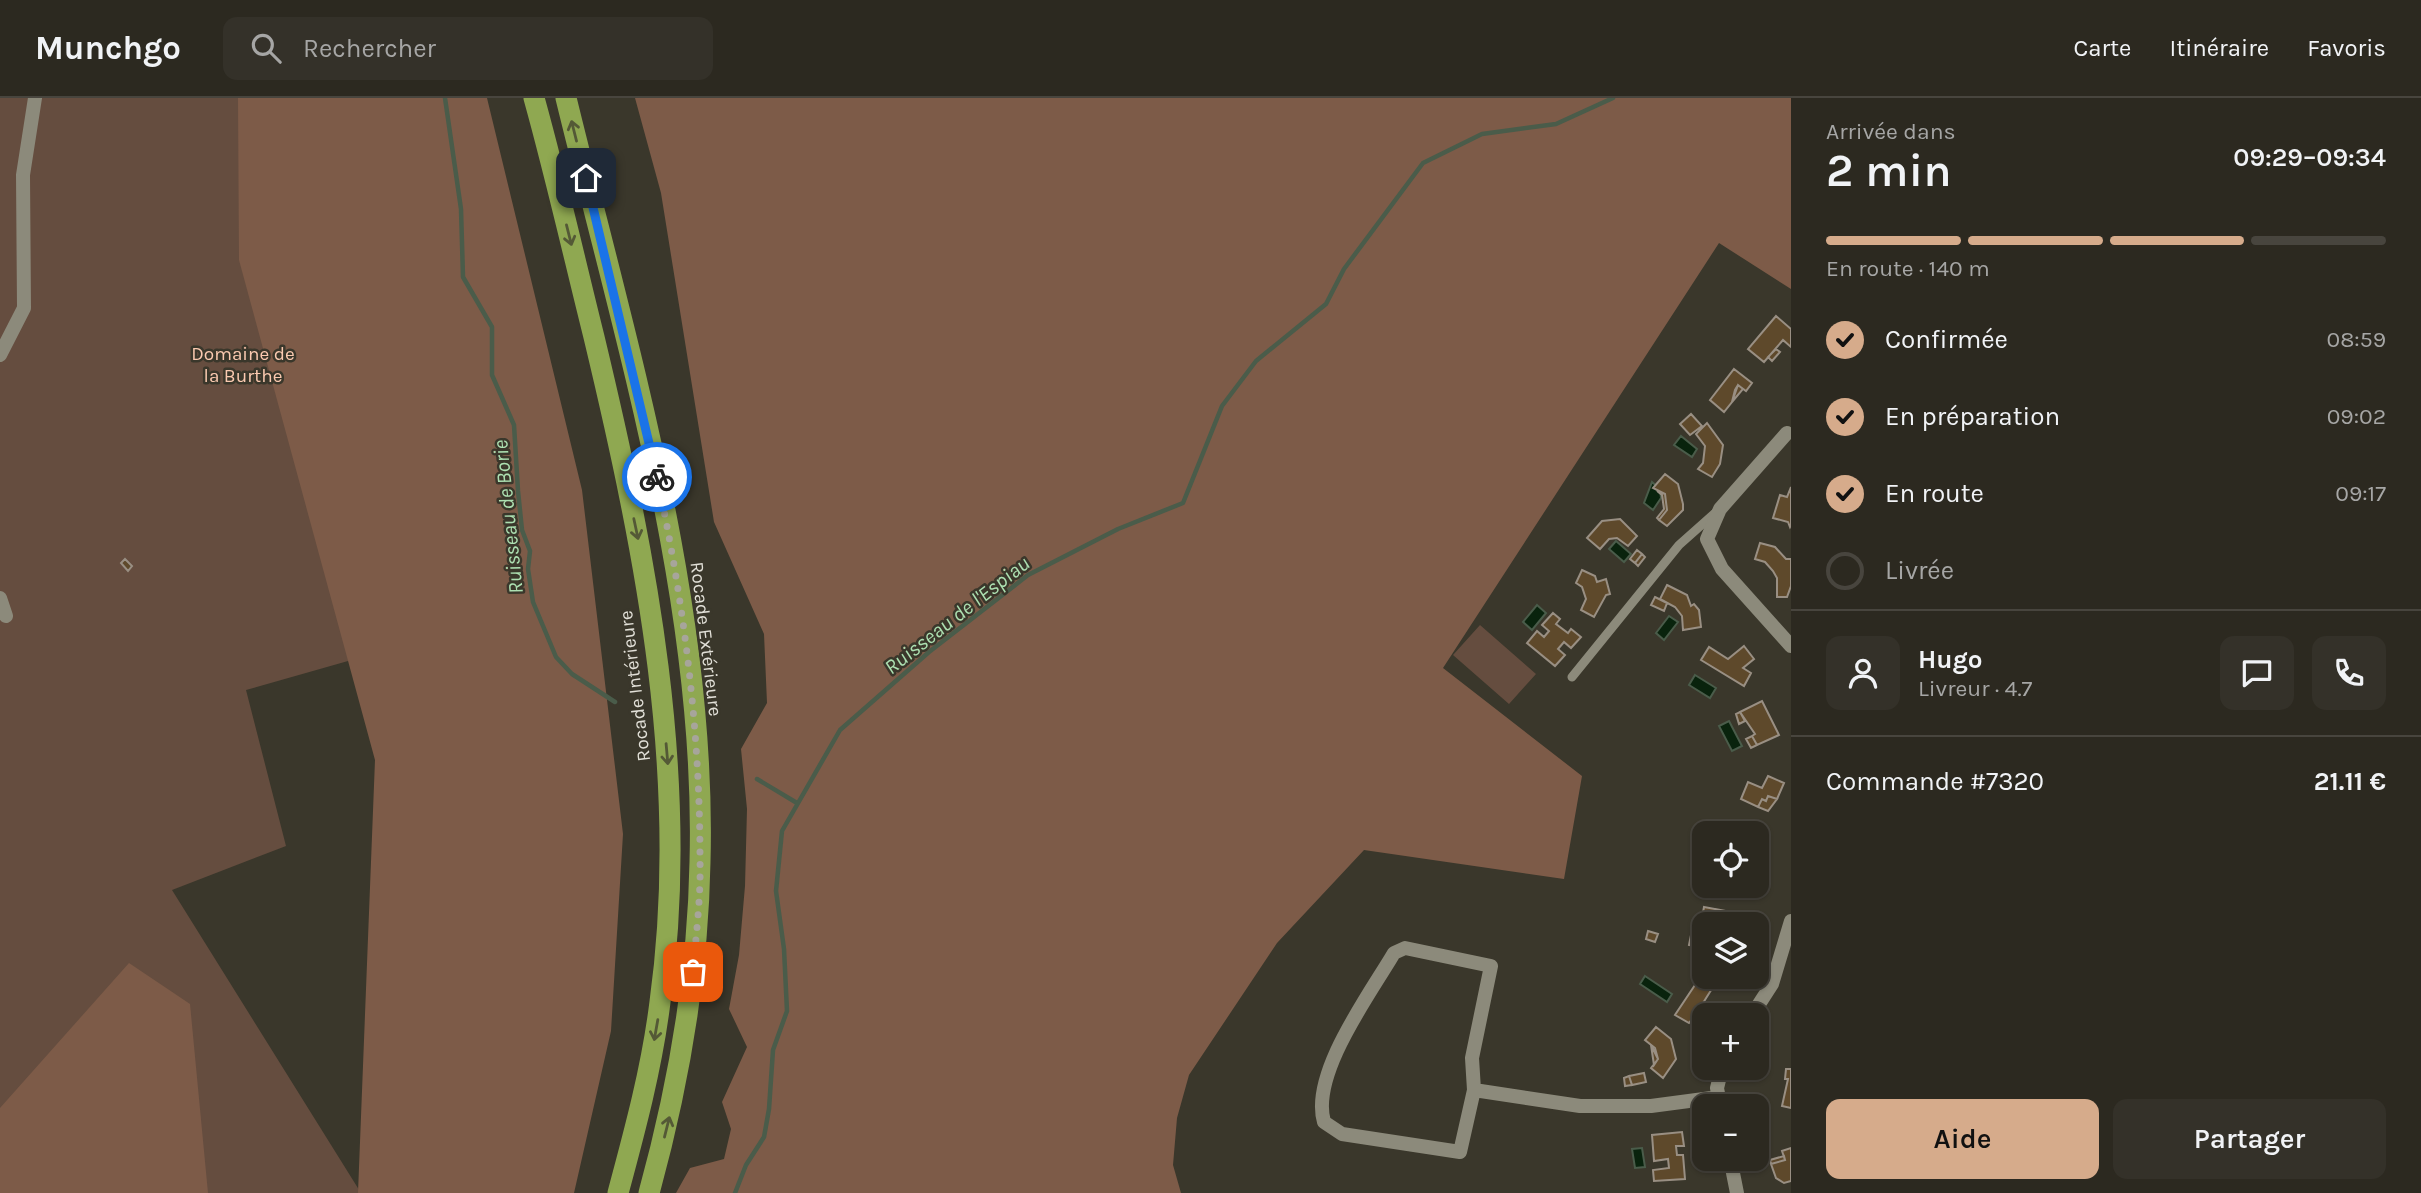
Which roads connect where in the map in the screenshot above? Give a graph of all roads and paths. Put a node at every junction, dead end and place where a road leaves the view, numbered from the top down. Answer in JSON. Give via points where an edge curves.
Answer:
{"nodes":[{"id":1,"x":35,"y":98,"type":"edge"},
{"id":2,"x":534,"y":98,"type":"edge"},
{"id":3,"x":566,"y":98,"type":"edge"},
{"id":4,"x":2,"y":349,"type":"edge"},
{"id":5,"x":1787,"y":433,"type":"dead end"},
{"id":6,"x":1720,"y":509,"type":"junction"},
{"id":7,"x":0,"y":598,"type":"edge"},
{"id":8,"x":6,"y":616,"type":"dead end"},
{"id":9,"x":1791,"y":646,"type":"edge"},
{"id":10,"x":1572,"y":677,"type":"dead end"},
{"id":11,"x":1791,"y":921,"type":"edge"},
{"id":12,"x":1760,"y":1003,"type":"edge"},
{"id":13,"x":1474,"y":1090,"type":"junction"},
{"id":14,"x":1692,"y":1103,"type":"edge"},
{"id":15,"x":1733,"y":1171,"type":"edge"},
{"id":16,"x":618,"y":1193,"type":"edge"},
{"id":17,"x":649,"y":1193,"type":"edge"},
{"id":18,"x":1737,"y":1193,"type":"edge"}],
"edges":[{"from":1,"to":4,"type":"street","via":[[23,176],[24,309]]},
{"from":2,"to":16,"type":"highway","name":"Rocade Intérieure","one_way":true,"via":[[614,420],[658,659],[668,767],[669,889],[661,1001],[642,1107]]},
{"from":17,"to":3,"type":"highway","name":"Rocade Extérieure","one_way":true,"via":[[669,1121],[691,999],[701,862],[698,771],[686,642],[668,529]]},
{"from":5,"to":6,"type":"street"},
{"from":6,"to":9,"type":"street","via":[[1706,539],[1722,569]]},
{"from":6,"to":10,"type":"lane","via":[[1679,545]]},
{"from":7,"to":8,"type":"street"},
{"from":11,"to":12,"type":"street","via":[[1772,984]]},
{"from":13,"to":13,"type":"street","via":[[1472,1058],[1492,965],[1405,948],[1394,953],[1332,1060],[1324,1088],[1324,1122],[1342,1134],[1460,1152]]},
{"from":13,"to":14,"type":"street","via":[[1580,1106]]},
{"from":15,"to":18,"type":"street"}]}
